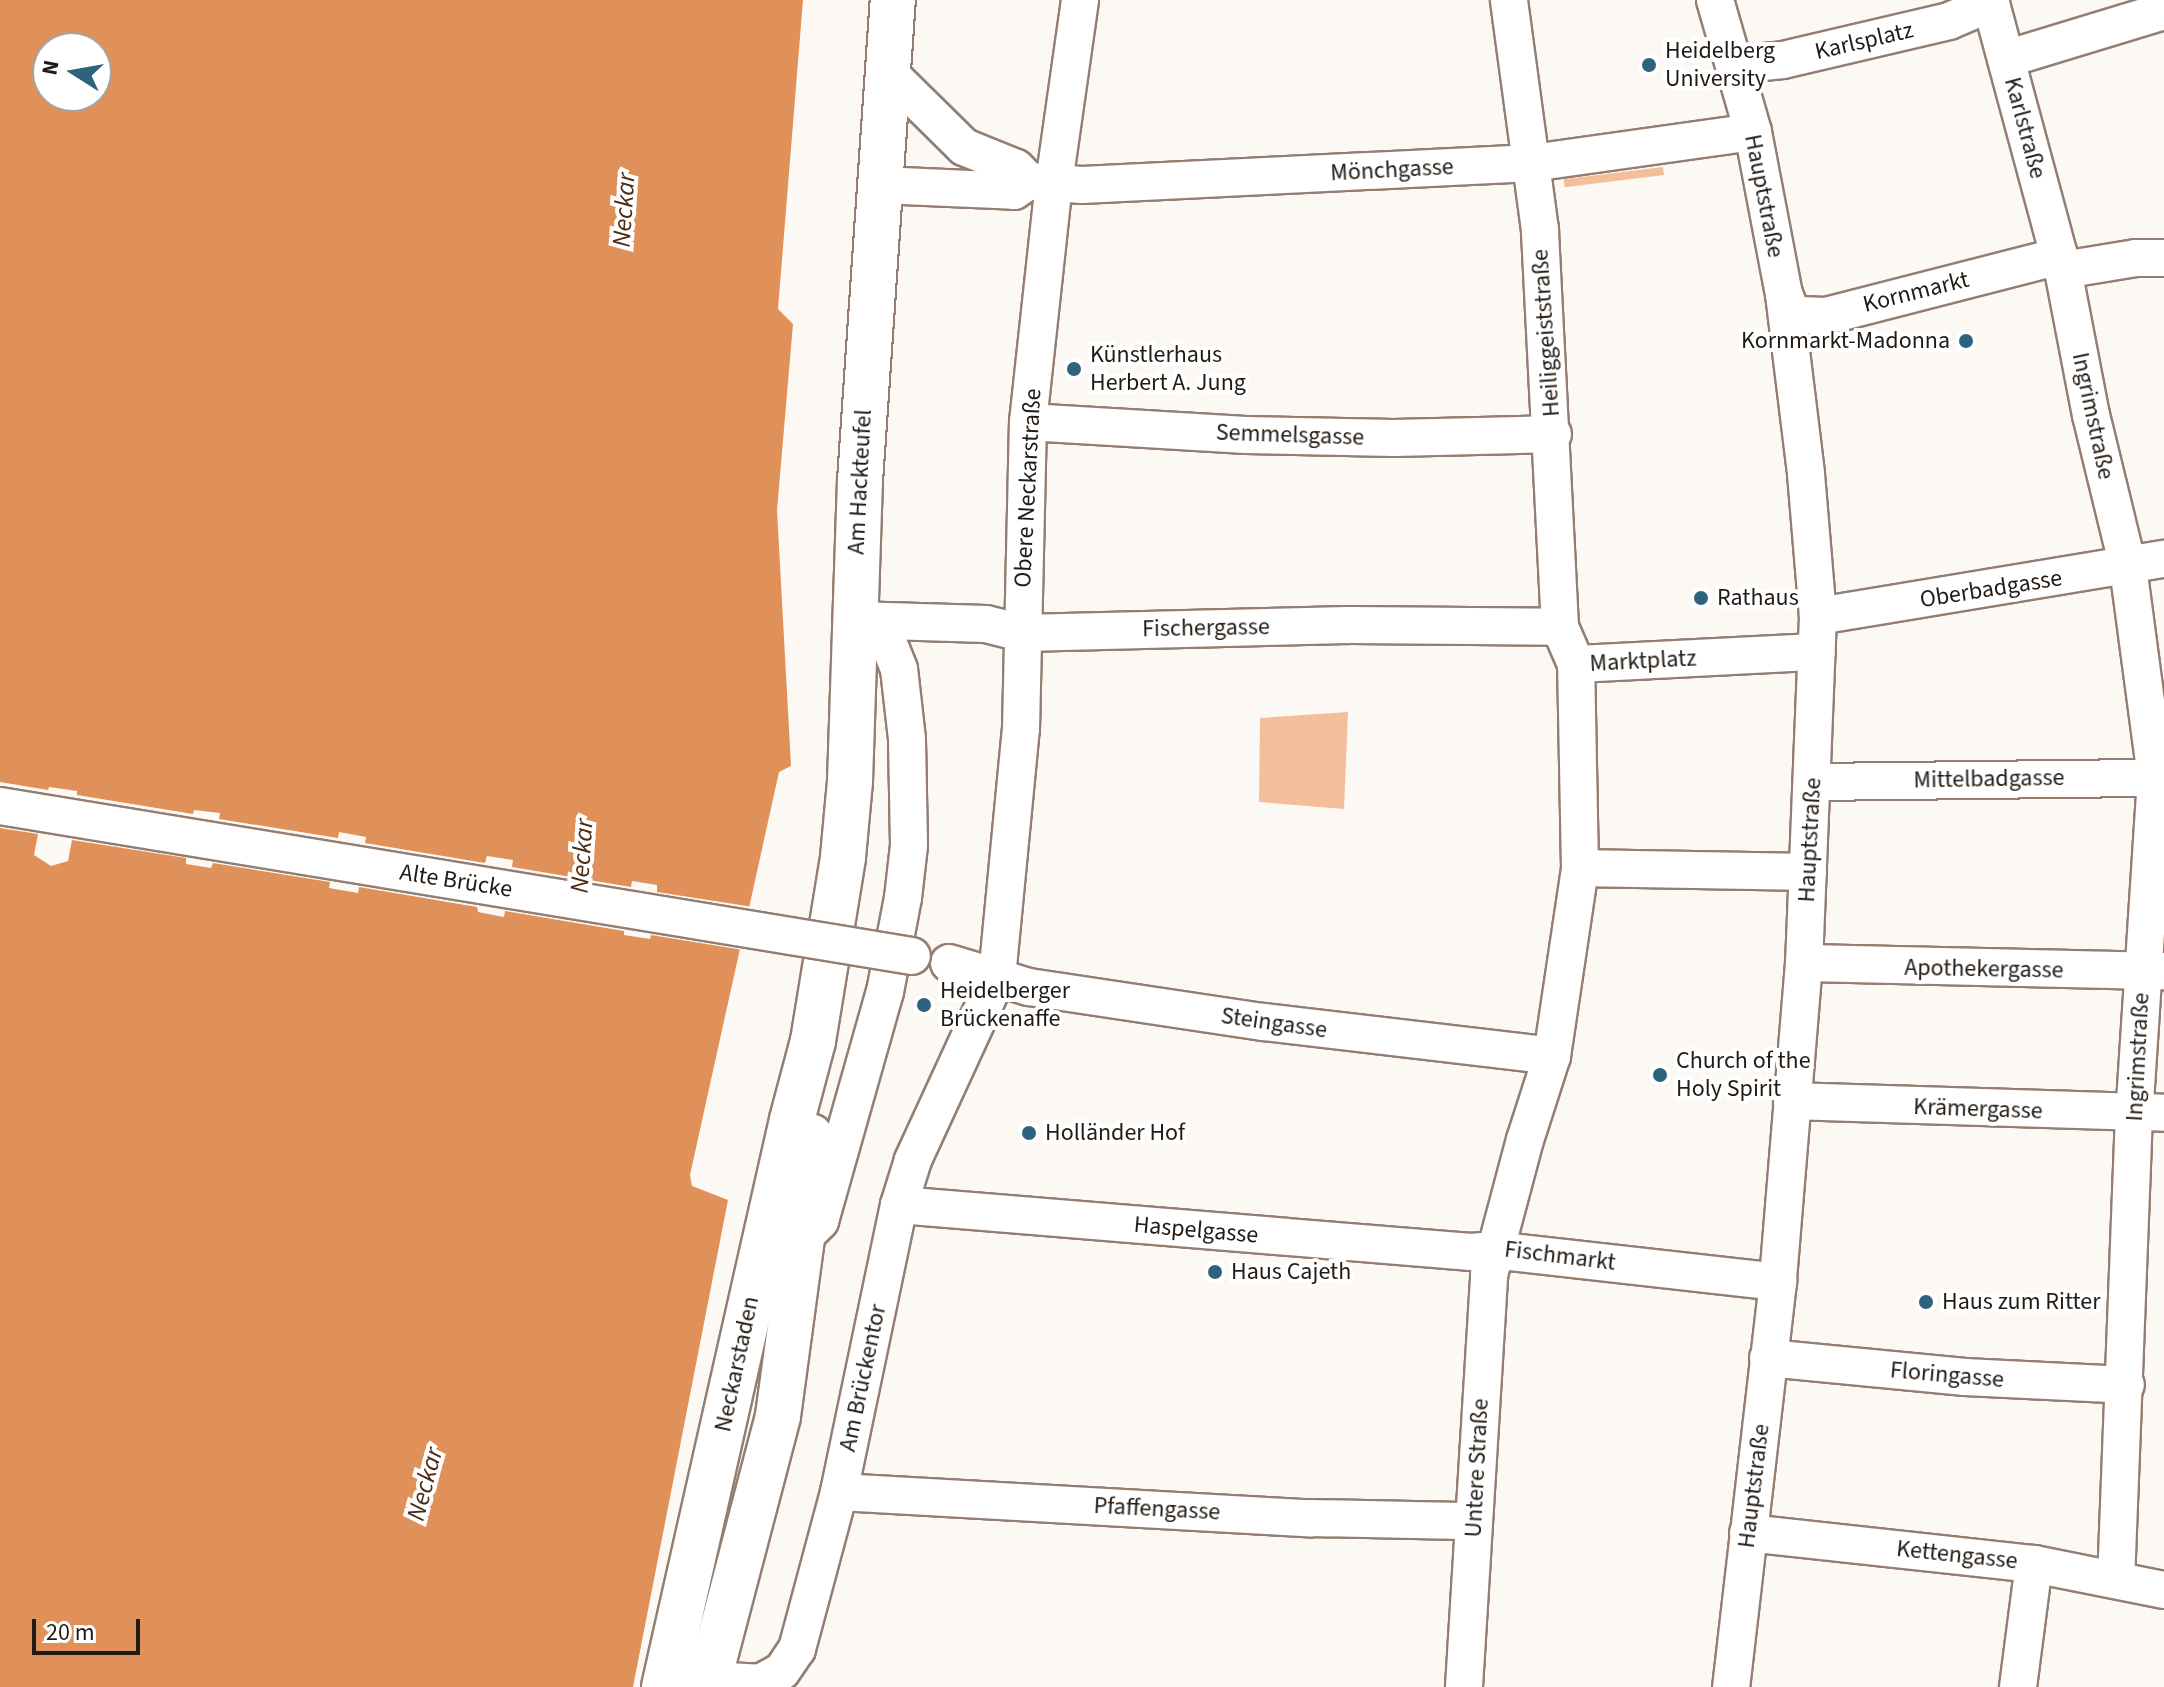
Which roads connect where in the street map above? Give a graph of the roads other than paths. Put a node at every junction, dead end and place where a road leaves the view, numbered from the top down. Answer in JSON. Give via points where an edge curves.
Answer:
{"nodes":[{"id":1,"x":893,"y":0,"type":"edge"},
{"id":2,"x":1080,"y":0,"type":"edge"},
{"id":3,"x":1509,"y":0,"type":"edge"},
{"id":4,"x":1715,"y":0,"type":"edge"},
{"id":5,"x":1990,"y":2,"type":"edge"},
{"id":6,"x":2164,"y":11,"type":"edge"},
{"id":7,"x":2006,"y":59,"type":"junction"},
{"id":8,"x":1734,"y":65,"type":"junction"},
{"id":9,"x":888,"y":72,"type":"junction"},
{"id":10,"x":1753,"y":132,"type":"junction"},
{"id":11,"x":1532,"y":163,"type":"junction"},
{"id":12,"x":1041,"y":182,"type":"junction"},
{"id":13,"x":879,"y":185,"type":"junction"},
{"id":14,"x":2164,"y":258,"type":"edge"},
{"id":15,"x":2061,"y":263,"type":"junction"},
{"id":16,"x":1784,"y":294,"type":"junction"},
{"id":17,"x":1028,"y":422,"type":"junction"},
{"id":18,"x":1553,"y":434,"type":"junction"},
{"id":19,"x":2164,"y":559,"type":"edge"},
{"id":20,"x":2128,"y":567,"type":"junction"},
{"id":21,"x":1818,"y":616,"type":"junction"},
{"id":22,"x":854,"y":620,"type":"junction"},
{"id":23,"x":1560,"y":627,"type":"junction"},
{"id":24,"x":1023,"y":633,"type":"junction"},
{"id":25,"x":1817,"y":652,"type":"junction"},
{"id":26,"x":1576,"y":664,"type":"junction"},
{"id":27,"x":2160,"y":778,"type":"edge"},
{"id":28,"x":1814,"y":782,"type":"junction"},
{"id":29,"x":0,"y":806,"type":"edge"},
{"id":30,"x":1580,"y":868,"type":"junction"},
{"id":31,"x":1808,"y":872,"type":"junction"},
{"id":32,"x":912,"y":956,"type":"dead end"},
{"id":33,"x":949,"y":963,"type":"dead end"},
{"id":34,"x":1804,"y":963,"type":"junction"},
{"id":35,"x":826,"y":964,"type":"joint"},
{"id":36,"x":2153,"y":972,"type":"edge"},
{"id":37,"x":1013,"y":982,"type":"junction"},
{"id":38,"x":813,"y":1041,"type":"junction"},
{"id":39,"x":1552,"y":1056,"type":"junction"},
{"id":40,"x":1792,"y":1101,"type":"junction"},
{"id":41,"x":2149,"y":1113,"type":"edge"},
{"id":42,"x":899,"y":1205,"type":"junction"},
{"id":43,"x":802,"y":1238,"type":"junction"},
{"id":44,"x":1482,"y":1251,"type":"junction"},
{"id":45,"x":1778,"y":1282,"type":"junction"},
{"id":46,"x":1768,"y":1358,"type":"junction"},
{"id":47,"x":2126,"y":1385,"type":"junction"},
{"id":48,"x":839,"y":1492,"type":"junction"},
{"id":49,"x":1474,"y":1521,"type":"junction"},
{"id":50,"x":1748,"y":1533,"type":"junction"},
{"id":51,"x":2022,"y":1562,"type":"junction"},
{"id":52,"x":2116,"y":1580,"type":"junction"},
{"id":53,"x":2164,"y":1590,"type":"edge"},
{"id":54,"x":687,"y":1679,"type":"edge"},
{"id":55,"x":762,"y":1685,"type":"edge"},
{"id":56,"x":1464,"y":1687,"type":"edge"},
{"id":57,"x":1731,"y":1687,"type":"edge"},
{"id":58,"x":2018,"y":1687,"type":"edge"}],
"edges":[{"from":1,"to":9,"type":"main road","name":"Am Hackteufel"},
{"from":2,"to":12,"type":"street","name":"Obere Neckarstraße"},
{"from":3,"to":11,"type":"street","name":"Heiliggeiststraße"},
{"from":4,"to":8,"type":"street","name":"Hauptstraße"},
{"from":5,"to":7,"type":"street","name":"Karlstraße"},
{"from":5,"to":8,"type":"street","name":"Karlsplatz","via":[[1949,21],[1783,60]]},
{"from":6,"to":7,"type":"street"},
{"from":7,"to":15,"type":"street","name":"Karlstraße"},
{"from":8,"to":10,"type":"street","name":"Hauptstraße"},
{"from":9,"to":12,"type":"street","via":[[964,147]]},
{"from":9,"to":13,"type":"main road","name":"Am Hackteufel"},
{"from":10,"to":11,"type":"street","name":"Mönchgasse"},
{"from":10,"to":16,"type":"street","name":"Hauptstraße"},
{"from":11,"to":12,"type":"street","name":"Mönchgasse","via":[[1082,185]]},
{"from":11,"to":18,"type":"street","name":"Heiliggeiststraße"},
{"from":12,"to":13,"type":"street","name":"Mönchgasse","via":[[1014,191]]},
{"from":12,"to":17,"type":"street","name":"Obere Neckarstraße"},
{"from":13,"to":22,"type":"main road","name":"Am Hackteufel"},
{"from":14,"to":15,"type":"street"},
{"from":15,"to":16,"type":"street","name":"Kornmarkt","via":[[1826,316],[1798,315]]},
{"from":15,"to":20,"type":"street","name":"Ingrimstraße"},
{"from":16,"to":21,"type":"street","name":"Hauptstraße"},
{"from":17,"to":18,"type":"street","name":"Semmelsgasse","via":[[1246,435]]},
{"from":17,"to":24,"type":"street","name":"Obere Neckarstraße"},
{"from":18,"to":23,"type":"street","name":"Heiliggeiststraße"},
{"from":19,"to":20,"type":"street","name":"Oberbadgasse"},
{"from":20,"to":21,"type":"street","name":"Oberbadgasse"},
{"from":20,"to":27,"type":"street","name":"Ingrimstraße"},
{"from":21,"to":25,"type":"street","name":"Hauptstraße"},
{"from":22,"to":24,"type":"street","name":"Fischergasse","via":[[986,624]]},
{"from":22,"to":35,"type":"main road","name":"Am Hackteufel","via":[[848,806]]},
{"from":22,"to":43,"type":"street","via":[[880,633],[899,669],[907,739],[909,845],[885,992],[820,1221]]},
{"from":23,"to":24,"type":"street","name":"Fischergasse","via":[[1351,625]]},
{"from":23,"to":26,"type":"street","name":"Heiliggeiststraße"},
{"from":24,"to":37,"type":"street","name":"Obere Neckarstraße"},
{"from":25,"to":26,"type":"street","name":"Marktplatz"},
{"from":25,"to":28,"type":"street","name":"Hauptstraße"},
{"from":26,"to":30,"type":"street","name":"Marktplatz"},
{"from":27,"to":28,"type":"street","name":"Mittelbadgasse"},
{"from":27,"to":36,"type":"street","name":"Ingrimstraße"},
{"from":28,"to":31,"type":"street","name":"Hauptstraße"},
{"from":29,"to":32,"type":"street","name":"Alte Brücke","bridge":true},
{"from":30,"to":31,"type":"street"},
{"from":30,"to":39,"type":"street","name":"Marktplatz"},
{"from":31,"to":34,"type":"street","name":"Hauptstraße"},
{"from":33,"to":37,"type":"street"},
{"from":34,"to":36,"type":"street","name":"Apothekergasse"},
{"from":34,"to":40,"type":"street","name":"Hauptstraße"},
{"from":35,"to":38,"type":"main road","name":"Neckarstaden"},
{"from":36,"to":41,"type":"street","name":"Ingrimstraße"},
{"from":37,"to":39,"type":"street","name":"Steingasse","via":[[1264,1022]]},
{"from":37,"to":42,"type":"street","name":"Am Brückentor","via":[[968,1043],[913,1160]]},
{"from":38,"to":43,"type":"main road","name":"Neckarstaden"},
{"from":38,"to":54,"type":"main road","name":"Neckarstaden","via":[[788,1135]]},
{"from":39,"to":44,"type":"street","name":"Fischmarkt"},
{"from":40,"to":41,"type":"street","name":"Krämergasse"},
{"from":40,"to":45,"type":"street","name":"Hauptstraße"},
{"from":41,"to":47,"type":"street","name":"Ingrimstraße"},
{"from":42,"to":44,"type":"street","name":"Haspelgasse"},
{"from":42,"to":48,"type":"street","name":"Am Brückentor"},
{"from":43,"to":54,"type":"main road","name":"Neckarstaden","via":[[778,1416]]},
{"from":44,"to":45,"type":"street","name":"Fischmarkt"},
{"from":44,"to":49,"type":"street","name":"Untere Straße","via":[[1490,1369]]},
{"from":45,"to":46,"type":"street","name":"Hauptstraße"},
{"from":46,"to":47,"type":"street","name":"Floringasse","via":[[1965,1377]]},
{"from":46,"to":50,"type":"street","name":"Hauptstraße"},
{"from":47,"to":52,"type":"street","name":"Ingrimstraße"},
{"from":48,"to":49,"type":"street","name":"Pfaffengasse","via":[[1311,1518]]},
{"from":48,"to":55,"type":"street","name":"Am Brückentor","via":[[797,1649],[782,1671]]},
{"from":49,"to":56,"type":"street","name":"Untere Straße"},
{"from":50,"to":51,"type":"street","name":"Kettengasse"},
{"from":50,"to":57,"type":"street","name":"Hauptstraße"},
{"from":51,"to":52,"type":"street","name":"Kettengasse"},
{"from":51,"to":58,"type":"street"},
{"from":52,"to":53,"type":"street","name":"Kettengasse"},
{"from":54,"to":55,"type":"street","name":"Am Brückentor"}]}
